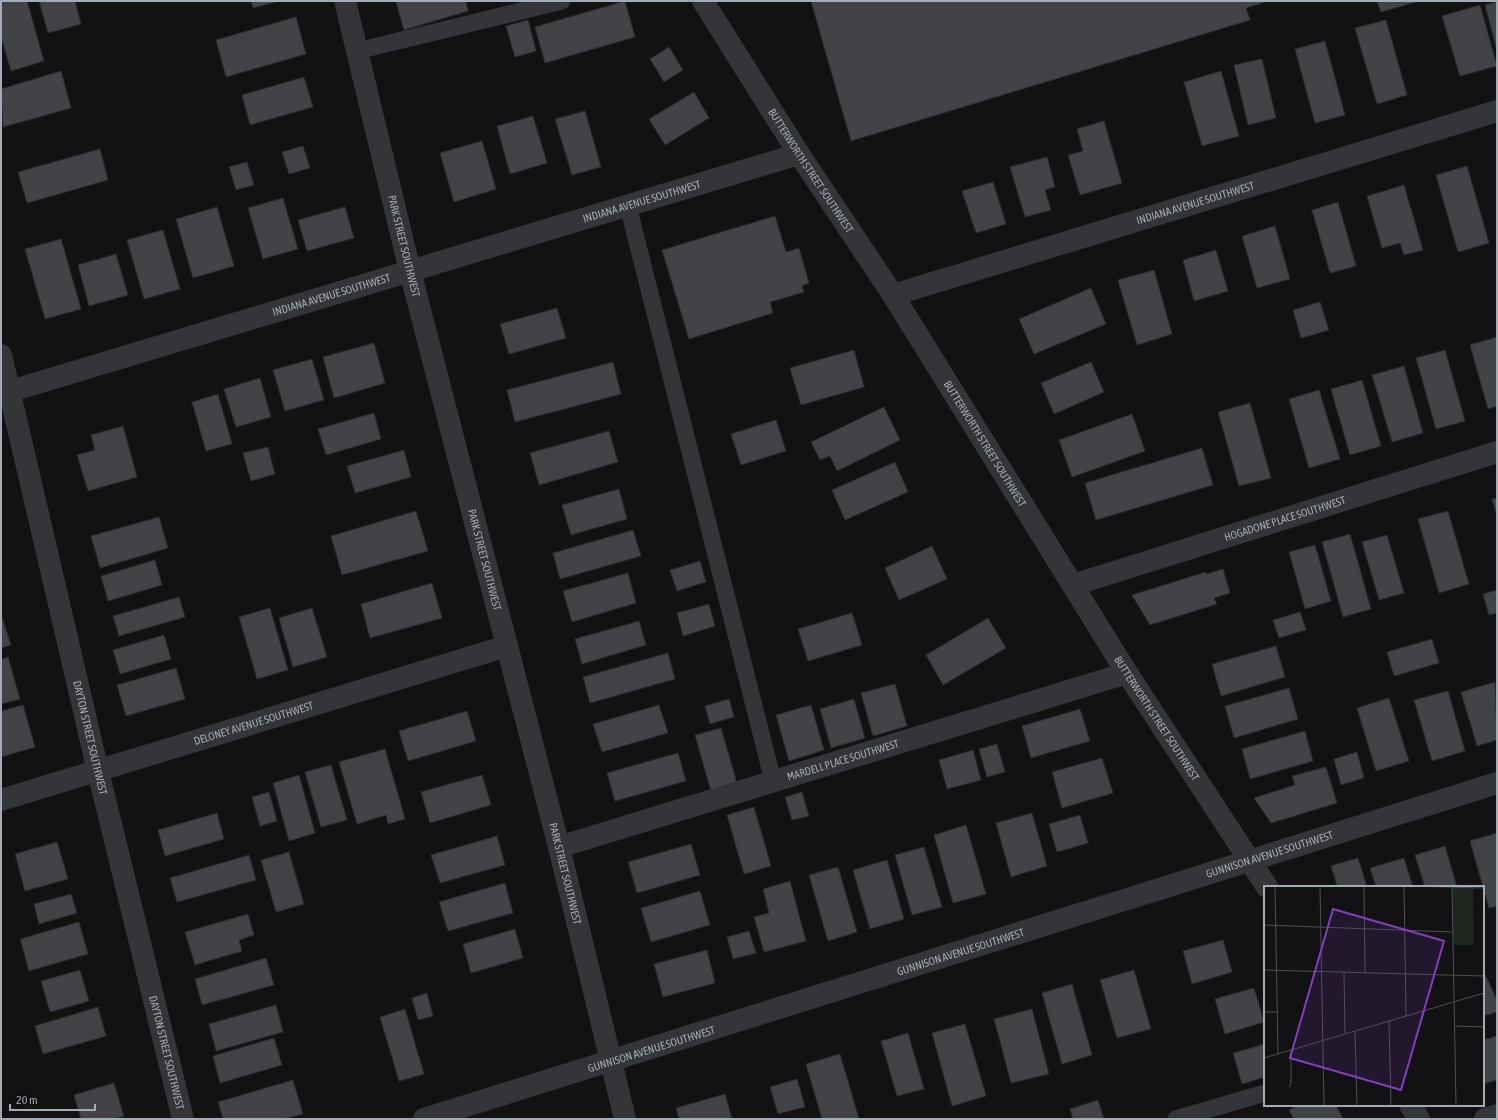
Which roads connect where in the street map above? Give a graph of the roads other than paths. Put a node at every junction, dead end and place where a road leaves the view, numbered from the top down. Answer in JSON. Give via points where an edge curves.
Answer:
{"nodes":[{"id":1,"x":345,"y":1,"type":"edge"},
{"id":2,"x":562,"y":1,"type":"edge"},
{"id":3,"x":703,"y":1,"type":"edge"},
{"id":4,"x":357,"y":51,"type":"junction"},
{"id":5,"x":1497,"y":111,"type":"edge"},
{"id":6,"x":799,"y":154,"type":"junction"},
{"id":7,"x":628,"y":206,"type":"junction"},
{"id":8,"x":410,"y":271,"type":"junction"},
{"id":9,"x":893,"y":295,"type":"junction"},
{"id":10,"x":1,"y":355,"type":"edge"},
{"id":11,"x":6,"y":392,"type":"edge"},
{"id":12,"x":1497,"y":452,"type":"edge"},
{"id":13,"x":1073,"y":585,"type":"junction"},
{"id":14,"x":506,"y":646,"type":"junction"},
{"id":15,"x":1127,"y":673,"type":"junction"},
{"id":16,"x":98,"y":771,"type":"junction"},
{"id":17,"x":773,"y":781,"type":"junction"},
{"id":18,"x":1497,"y":784,"type":"edge"},
{"id":19,"x":1,"y":800,"type":"edge"},
{"id":20,"x":559,"y":847,"type":"junction"},
{"id":21,"x":1249,"y":860,"type":"junction"},
{"id":22,"x":1266,"y":886,"type":"edge"},
{"id":23,"x":611,"y":1062,"type":"junction"},
{"id":24,"x":1264,"y":1093,"type":"edge"},
{"id":25,"x":1411,"y":1106,"type":"edge"},
{"id":26,"x":1497,"y":1115,"type":"edge"},
{"id":27,"x":183,"y":1119,"type":"edge"},
{"id":28,"x":424,"y":1119,"type":"edge"},
{"id":29,"x":625,"y":1119,"type":"edge"},
{"id":30,"x":1176,"y":1119,"type":"edge"},
{"id":31,"x":1419,"y":1119,"type":"edge"},
{"id":32,"x":1485,"y":1119,"type":"edge"}],
"edges":[{"from":1,"to":4,"type":"street","name":"PARK STREET SOUTHWEST"},
{"from":2,"to":4,"type":"lane"},
{"from":3,"to":6,"type":"street","name":"BUTTERWORTH STREET SOUTHWEST"},
{"from":4,"to":8,"type":"street","name":"PARK STREET SOUTHWEST"},
{"from":5,"to":9,"type":"street","name":"INDIANA AVENUE SOUTHWEST"},
{"from":6,"to":7,"type":"street","name":"INDIANA AVENUE SOUTHWEST"},
{"from":6,"to":9,"type":"street","name":"BUTTERWORTH STREET SOUTHWEST"},
{"from":7,"to":8,"type":"street","name":"INDIANA AVENUE SOUTHWEST"},
{"from":7,"to":17,"type":"lane"},
{"from":8,"to":11,"type":"street","name":"INDIANA AVENUE SOUTHWEST"},
{"from":8,"to":14,"type":"street","name":"PARK STREET SOUTHWEST"},
{"from":9,"to":13,"type":"street","name":"BUTTERWORTH STREET SOUTHWEST"},
{"from":10,"to":11,"type":"street","name":"DAYTON STREET SOUTHWEST"},
{"from":11,"to":16,"type":"street","name":"DAYTON STREET SOUTHWEST"},
{"from":12,"to":13,"type":"street","name":"HOGADONE PLACE SOUTHWEST"},
{"from":13,"to":15,"type":"street","name":"BUTTERWORTH STREET SOUTHWEST"},
{"from":14,"to":16,"type":"street","name":"DELONEY AVENUE SOUTHWEST"},
{"from":14,"to":20,"type":"street","name":"PARK STREET SOUTHWEST"},
{"from":15,"to":17,"type":"street","name":"MARDELL PLACE SOUTHWEST"},
{"from":15,"to":21,"type":"street","name":"BUTTERWORTH STREET SOUTHWEST"},
{"from":16,"to":19,"type":"street","name":"DELONEY AVENUE SOUTHWEST"},
{"from":16,"to":27,"type":"street","name":"DAYTON STREET SOUTHWEST"},
{"from":17,"to":20,"type":"street","name":"MARDELL PLACE SOUTHWEST"},
{"from":18,"to":21,"type":"street","name":"GUNNISON AVENUE SOUTHWEST"},
{"from":20,"to":23,"type":"street","name":"PARK STREET SOUTHWEST"},
{"from":21,"to":22,"type":"street","name":"BUTTERWORTH STREET SOUTHWEST"},
{"from":21,"to":23,"type":"street","name":"GUNNISON AVENUE SOUTHWEST"},
{"from":23,"to":28,"type":"street","name":"GUNNISON AVENUE SOUTHWEST"},
{"from":23,"to":29,"type":"street","name":"PARK STREET SOUTHWEST"},
{"from":24,"to":30,"type":"lane"},
{"from":25,"to":31,"type":"street"},
{"from":26,"to":32,"type":"street"}]}
